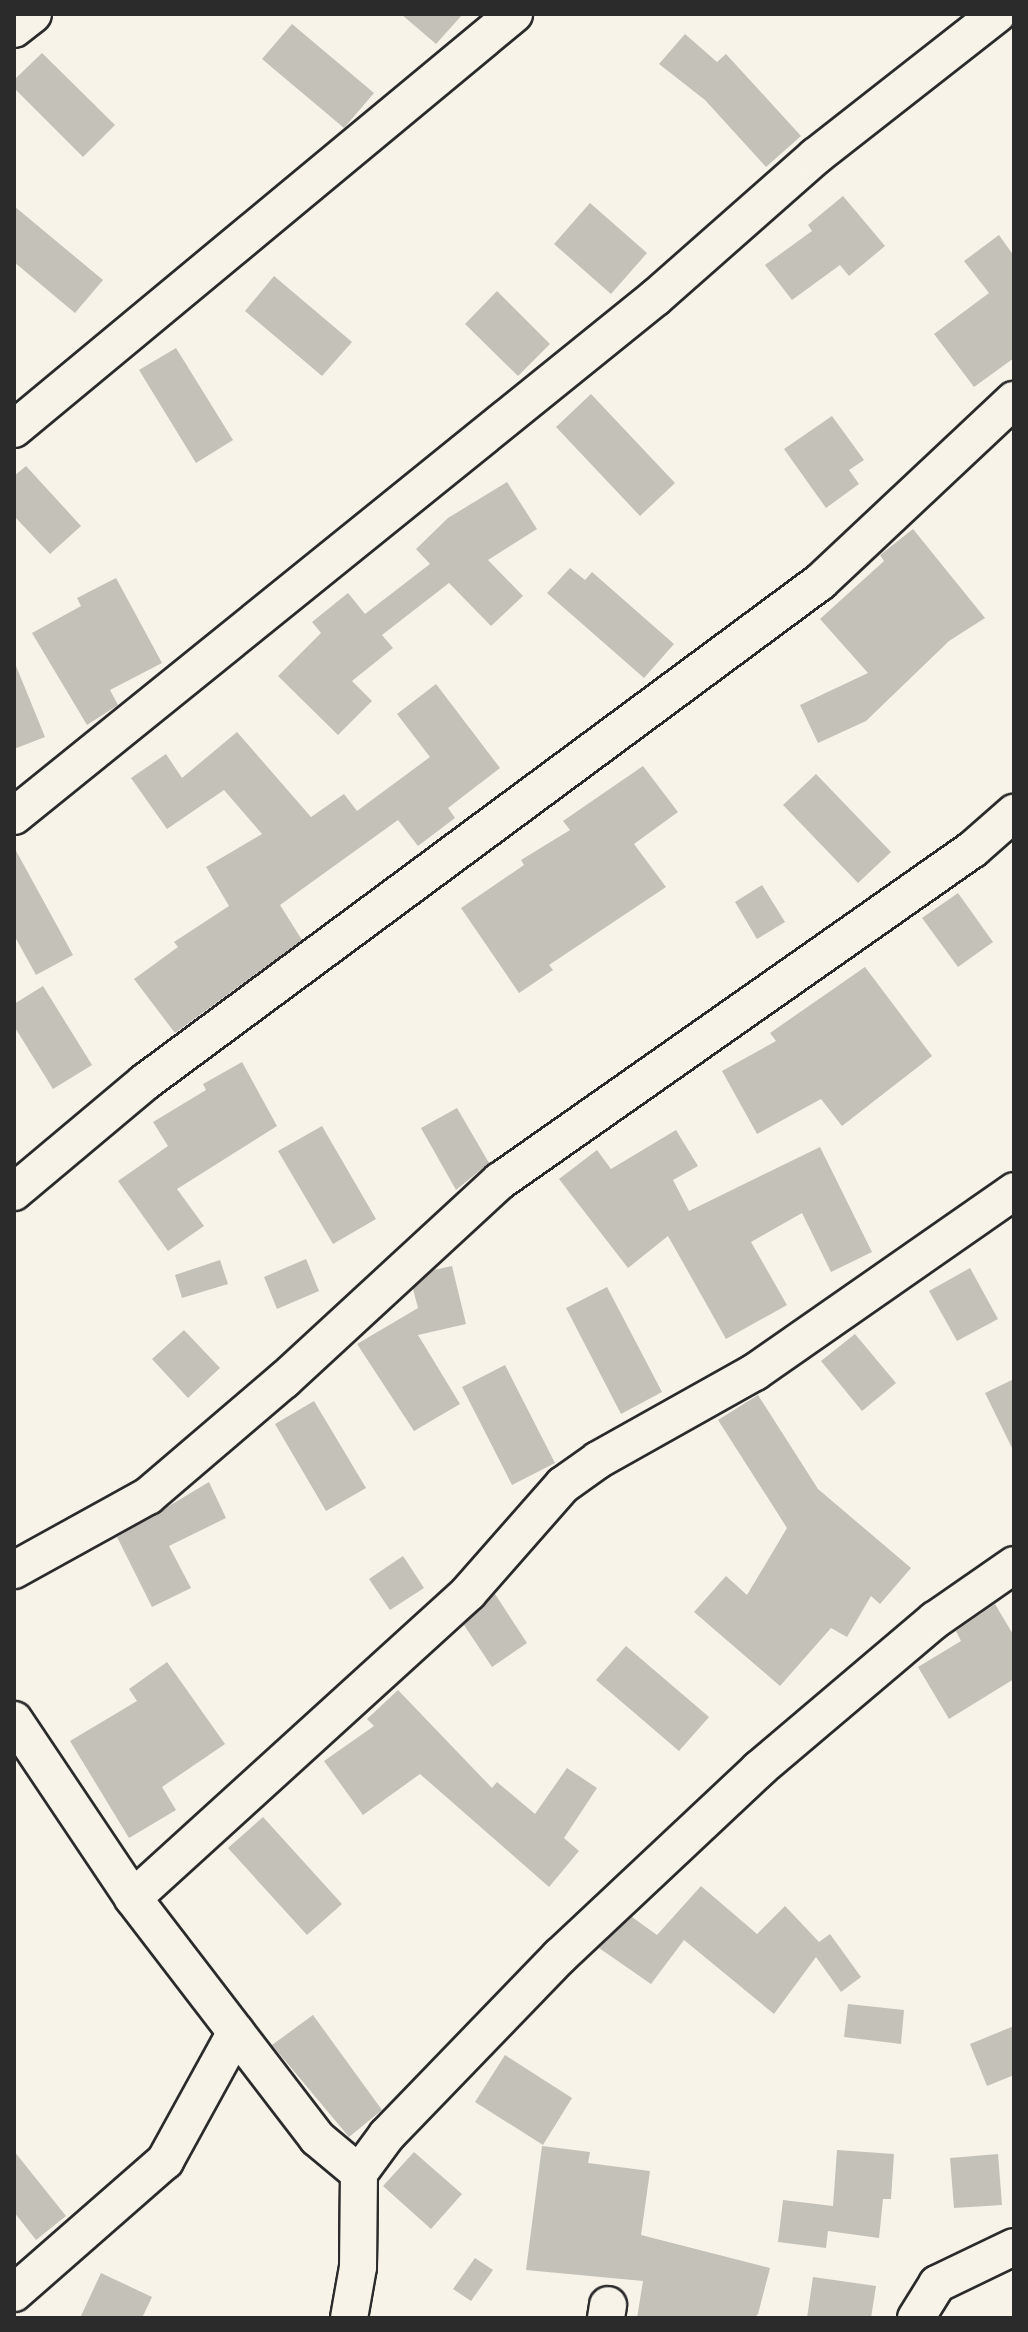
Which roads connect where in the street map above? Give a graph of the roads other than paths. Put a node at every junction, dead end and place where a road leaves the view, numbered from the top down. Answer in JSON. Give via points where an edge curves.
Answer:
{"nodes":[{"id":1,"x":33,"y":14,"type":"edge"},
{"id":2,"x":514,"y":14,"type":"edge"},
{"id":3,"x":997,"y":14,"type":"edge"},
{"id":4,"x":14,"y":29,"type":"edge"},
{"id":5,"x":1014,"y":400,"type":"edge"},
{"id":6,"x":14,"y":429,"type":"edge"},
{"id":7,"x":1014,"y":813,"type":"edge"},
{"id":8,"x":14,"y":816,"type":"edge"},
{"id":9,"x":1014,"y":1191,"type":"edge"},
{"id":10,"x":14,"y":1192,"type":"edge"},
{"id":11,"x":1014,"y":1565,"type":"edge"},
{"id":12,"x":14,"y":1570,"type":"edge"},
{"id":13,"x":14,"y":1720,"type":"edge"},
{"id":14,"x":26,"y":1763,"type":"edge"},
{"id":15,"x":133,"y":1898,"type":"junction"},
{"id":16,"x":236,"y":2032,"type":"junction"},
{"id":17,"x":359,"y":2173,"type":"junction"},
{"id":18,"x":1014,"y":2247,"type":"edge"},
{"id":19,"x":14,"y":2293,"type":"edge"},
{"id":20,"x":349,"y":2318,"type":"edge"},
{"id":21,"x":916,"y":2318,"type":"edge"}],
"edges":[{"from":1,"to":4,"type":"street"},
{"from":2,"to":6,"type":"street"},
{"from":3,"to":8,"type":"street","via":[[816,156],[656,297]]},
{"from":5,"to":10,"type":"street","via":[[820,582],[145,1082]]},
{"from":7,"to":12,"type":"street","via":[[973,849],[500,1181],[148,1496]]},
{"from":9,"to":15,"type":"street","via":[[755,1372],[563,1485],[468,1593]]},
{"from":11,"to":17,"type":"street","via":[[935,1620],[759,1769],[560,1956],[387,2135]]},
{"from":13,"to":14,"type":"street"},
{"from":14,"to":15,"type":"street"},
{"from":15,"to":16,"type":"street"},
{"from":16,"to":17,"type":"street","via":[[317,2138]]},
{"from":16,"to":19,"type":"street","via":[[165,2161]]},
{"from":17,"to":20,"type":"street","via":[[358,2267]]},
{"from":18,"to":21,"type":"street","via":[[937,2284]]}]}
